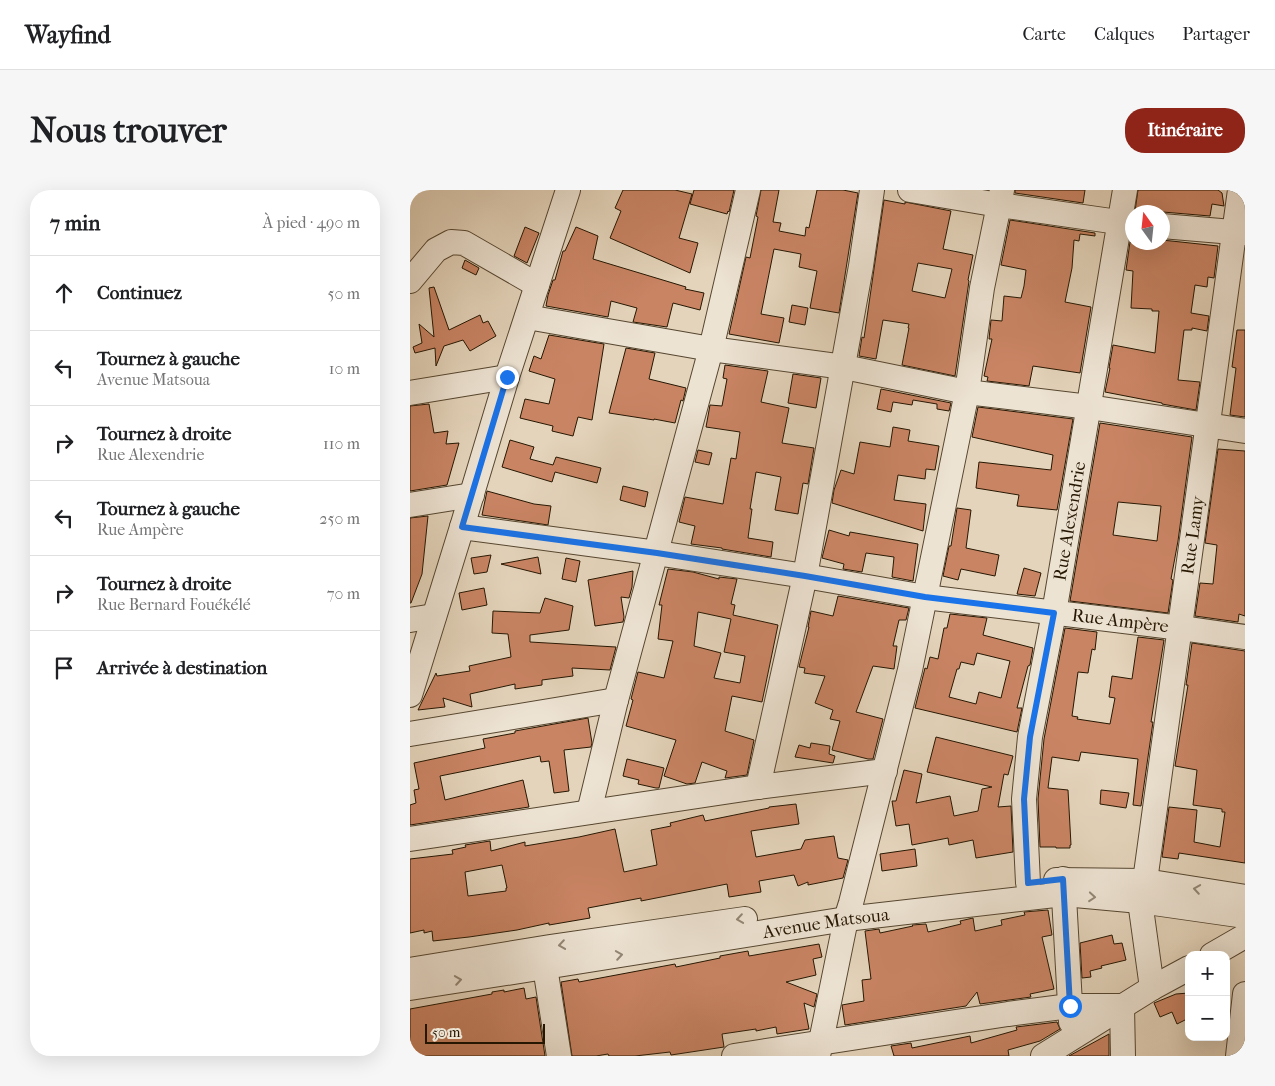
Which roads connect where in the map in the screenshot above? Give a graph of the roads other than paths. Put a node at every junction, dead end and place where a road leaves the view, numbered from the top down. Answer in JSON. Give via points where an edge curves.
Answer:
{"nodes":[{"id":1,"x":568,"y":190,"type":"edge"},
{"id":2,"x":748,"y":190,"type":"edge"},
{"id":3,"x":872,"y":190,"type":"edge"},
{"id":4,"x":910,"y":190,"type":"edge"},
{"id":5,"x":1125,"y":190,"type":"edge"},
{"id":6,"x":1240,"y":190,"type":"edge"},
{"id":7,"x":1000,"y":198,"type":"edge"},
{"id":8,"x":1125,"y":205,"type":"edge"},
{"id":9,"x":1125,"y":223,"type":"edge"},
{"id":10,"x":1170,"y":227,"type":"edge"},
{"id":11,"x":1125,"y":228,"type":"edge"},
{"id":12,"x":1239,"y":233,"type":"edge"},
{"id":13,"x":410,"y":281,"type":"edge"},
{"id":14,"x":537,"y":285,"type":"junction"},
{"id":15,"x":527,"y":317,"type":"junction"},
{"id":16,"x":711,"y":349,"type":"junction"},
{"id":17,"x":844,"y":367,"type":"junction"},
{"id":18,"x":507,"y":377,"type":"junction"},
{"id":19,"x":966,"y":392,"type":"junction"},
{"id":20,"x":410,"y":393,"type":"edge"},
{"id":21,"x":1089,"y":407,"type":"junction"},
{"id":22,"x":1207,"y":426,"type":"junction"},
{"id":23,"x":1245,"y":431,"type":"edge"},
{"id":24,"x":472,"y":495,"type":"junction"},
{"id":25,"x":410,"y":505,"type":"edge"},
{"id":26,"x":462,"y":527,"type":"junction"},
{"id":27,"x":657,"y":553,"type":"junction"},
{"id":28,"x":805,"y":576,"type":"junction"},
{"id":29,"x":925,"y":597,"type":"junction"},
{"id":30,"x":1054,"y":613,"type":"junction"},
{"id":31,"x":434,"y":616,"type":"junction"},
{"id":32,"x":410,"y":620,"type":"edge"},
{"id":33,"x":1181,"y":628,"type":"junction"},
{"id":34,"x":1245,"y":637,"type":"edge"},
{"id":35,"x":410,"y":695,"type":"edge"},
{"id":36,"x":616,"y":700,"type":"junction"},
{"id":37,"x":410,"y":734,"type":"edge"},
{"id":38,"x":886,"y":771,"type":"junction"},
{"id":39,"x":758,"y":787,"type":"junction"},
{"id":40,"x":589,"y":812,"type":"junction"},
{"id":41,"x":410,"y":839,"type":"edge"},
{"id":42,"x":1028,"y":883,"type":"junction"},
{"id":43,"x":1064,"y":887,"type":"junction"},
{"id":44,"x":1142,"y":891,"type":"junction"},
{"id":45,"x":1245,"y":897,"type":"edge"},
{"id":46,"x":849,"y":911,"type":"junction"},
{"id":47,"x":1245,"y":916,"type":"edge"},
{"id":48,"x":1245,"y":936,"type":"edge"},
{"id":49,"x":1219,"y":951,"type":"edge"},
{"id":50,"x":545,"y":967,"type":"junction"},
{"id":51,"x":410,"y":970,"type":"edge"},
{"id":52,"x":1185,"y":970,"type":"edge"},
{"id":53,"x":410,"y":988,"type":"edge"},
{"id":54,"x":1152,"y":988,"type":"junction"},
{"id":55,"x":1245,"y":994,"type":"edge"},
{"id":56,"x":1070,"y":1006,"type":"junction"},
{"id":57,"x":1122,"y":1006,"type":"junction"},
{"id":58,"x":1072,"y":1039,"type":"junction"},
{"id":59,"x":819,"y":1049,"type":"edge"},
{"id":60,"x":559,"y":1056,"type":"edge"},
{"id":61,"x":734,"y":1056,"type":"edge"},
{"id":62,"x":1043,"y":1056,"type":"edge"},
{"id":63,"x":1123,"y":1056,"type":"edge"},
{"id":64,"x":1238,"y":1056,"type":"edge"}],
"edges":[{"from":1,"to":14,"type":"street"},
{"from":2,"to":16,"type":"street"},
{"from":3,"to":17,"type":"street"},
{"from":4,"to":7,"type":"street"},
{"from":5,"to":8,"type":"street","name":"Rue Alexendrie"},
{"from":6,"to":12,"type":"street","name":"Rue Lamy"},
{"from":7,"to":9,"type":"street"},
{"from":7,"to":19,"type":"street"},
{"from":10,"to":12,"type":"street"},
{"from":11,"to":21,"type":"street","name":"Rue Alexendrie"},
{"from":12,"to":22,"type":"street","name":"Rue Lamy"},
{"from":13,"to":14,"type":"street","via":[[436,250],[451,242],[464,243]]},
{"from":14,"to":15,"type":"street"},
{"from":15,"to":16,"type":"street"},
{"from":15,"to":18,"type":"street"},
{"from":16,"to":17,"type":"street"},
{"from":16,"to":27,"type":"street"},
{"from":17,"to":19,"type":"street"},
{"from":17,"to":28,"type":"street"},
{"from":18,"to":20,"type":"street"},
{"from":18,"to":24,"type":"street"},
{"from":19,"to":21,"type":"street"},
{"from":19,"to":29,"type":"street"},
{"from":21,"to":22,"type":"street"},
{"from":21,"to":30,"type":"street","name":"Rue Alexendrie"},
{"from":22,"to":23,"type":"street"},
{"from":22,"to":33,"type":"street","name":"Rue Lamy"},
{"from":24,"to":25,"type":"street"},
{"from":24,"to":26,"type":"street"},
{"from":26,"to":27,"type":"street","name":"Rue Ampère"},
{"from":26,"to":31,"type":"street"},
{"from":27,"to":28,"type":"street","name":"Rue Ampère"},
{"from":27,"to":36,"type":"street"},
{"from":28,"to":29,"type":"street","name":"Rue Ampère"},
{"from":28,"to":39,"type":"street"},
{"from":29,"to":30,"type":"street","name":"Rue Ampère"},
{"from":29,"to":38,"type":"street"},
{"from":30,"to":33,"type":"street","name":"Rue Ampère"},
{"from":30,"to":42,"type":"street","name":"Rue Alexendrie","via":[[1030,737],[1024,799]]},
{"from":31,"to":32,"type":"street"},
{"from":31,"to":35,"type":"street"},
{"from":33,"to":34,"type":"street","name":"Rue Ampère"},
{"from":33,"to":44,"type":"street","name":"Rue Lamy"},
{"from":36,"to":37,"type":"street"},
{"from":36,"to":40,"type":"street"},
{"from":38,"to":39,"type":"street"},
{"from":38,"to":46,"type":"street"},
{"from":39,"to":40,"type":"street"},
{"from":40,"to":41,"type":"street"},
{"from":42,"to":43,"type":"street","name":"Avenue Matsoua"},
{"from":42,"to":46,"type":"street","name":"Avenue Matsoua"},
{"from":43,"to":44,"type":"street","name":"Avenue Matsoua"},
{"from":43,"to":46,"type":"street","name":"Avenue Matsoua"},
{"from":43,"to":56,"type":"street"},
{"from":45,"to":44,"type":"street","name":"Avenue Matsoua","one_way":true},
{"from":44,"to":47,"type":"street","name":"Avenue Matsoua"},
{"from":44,"to":54,"type":"street","name":"Rue Lamy"},
{"from":50,"to":46,"type":"street","name":"Avenue Matsoua","one_way":true},
{"from":46,"to":51,"type":"street","name":"Avenue Matsoua","one_way":true,"via":[[550,947]]},
{"from":46,"to":59,"type":"street"},
{"from":48,"to":49,"type":"street"},
{"from":53,"to":50,"type":"street","name":"Avenue Matsoua","one_way":true},
{"from":50,"to":60,"type":"street"},
{"from":52,"to":54,"type":"street"},
{"from":54,"to":57,"type":"street"},
{"from":55,"to":64,"type":"street"},
{"from":56,"to":57,"type":"street"},
{"from":56,"to":58,"type":"street"},
{"from":56,"to":59,"type":"street","via":[[998,1015]]},
{"from":57,"to":58,"type":"street"},
{"from":57,"to":63,"type":"street"},
{"from":58,"to":62,"type":"street"},
{"from":59,"to":61,"type":"street"}]}
